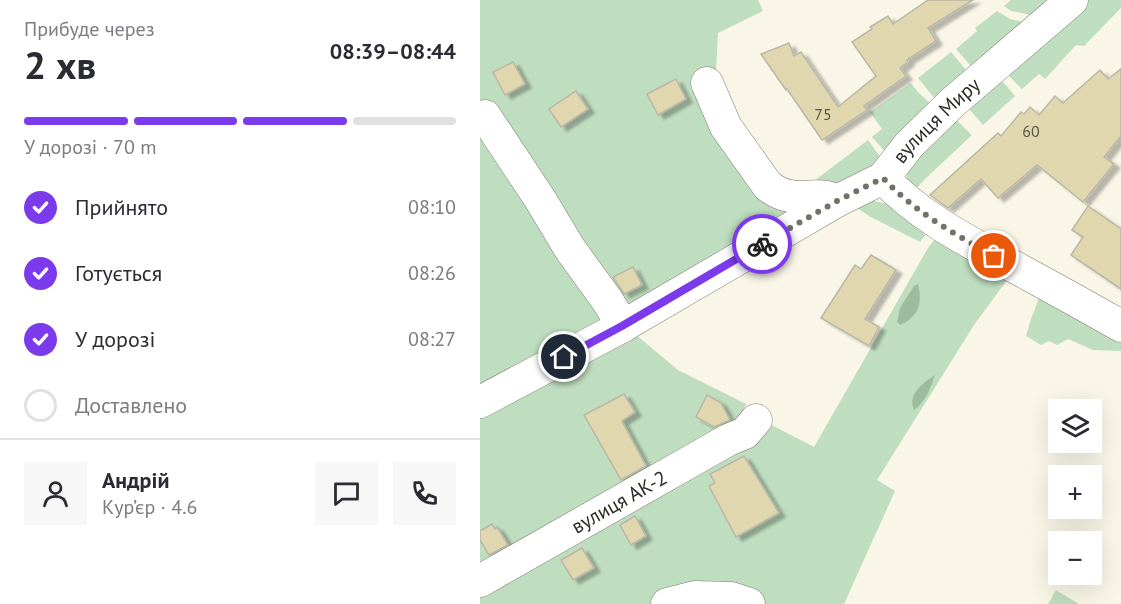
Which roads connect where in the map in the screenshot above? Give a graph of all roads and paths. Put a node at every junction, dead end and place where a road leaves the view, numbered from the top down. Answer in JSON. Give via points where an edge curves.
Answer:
{"nodes":[{"id":1,"x":1071,"y":0,"type":"edge"},
{"id":2,"x":707,"y":83,"type":"dead end"},
{"id":3,"x":485,"y":116,"type":"dead end"},
{"id":4,"x":883,"y":178,"type":"junction"},
{"id":5,"x":837,"y":201,"type":"junction"},
{"id":6,"x":622,"y":326,"type":"junction"},
{"id":7,"x":1121,"y":326,"type":"edge"},
{"id":8,"x":480,"y":402,"type":"edge"},
{"id":9,"x":756,"y":420,"type":"dead end"},
{"id":10,"x":480,"y":581,"type":"edge"},
{"id":11,"x":667,"y":604,"type":"edge"},
{"id":12,"x":749,"y":604,"type":"edge"}],
"edges":[{"from":1,"to":4,"type":"street","name":"вулиця Миру","via":[[952,103],[909,145]]},
{"from":2,"to":5,"type":"street","via":[[726,126],[768,186],[790,196],[829,197]]},
{"from":3,"to":6,"type":"street"},
{"from":4,"to":5,"type":"street","name":"вулиця Миру"},
{"from":4,"to":7,"type":"street","via":[[916,209],[952,232]]},
{"from":5,"to":6,"type":"street","name":"вулиця Миру"},
{"from":6,"to":8,"type":"street","name":"вулиця Миру"},
{"from":9,"to":10,"type":"street","name":"вулиця АК-2","via":[[745,433]]},
{"from":11,"to":12,"type":"street","via":[[695,597],[731,598]]}]}
